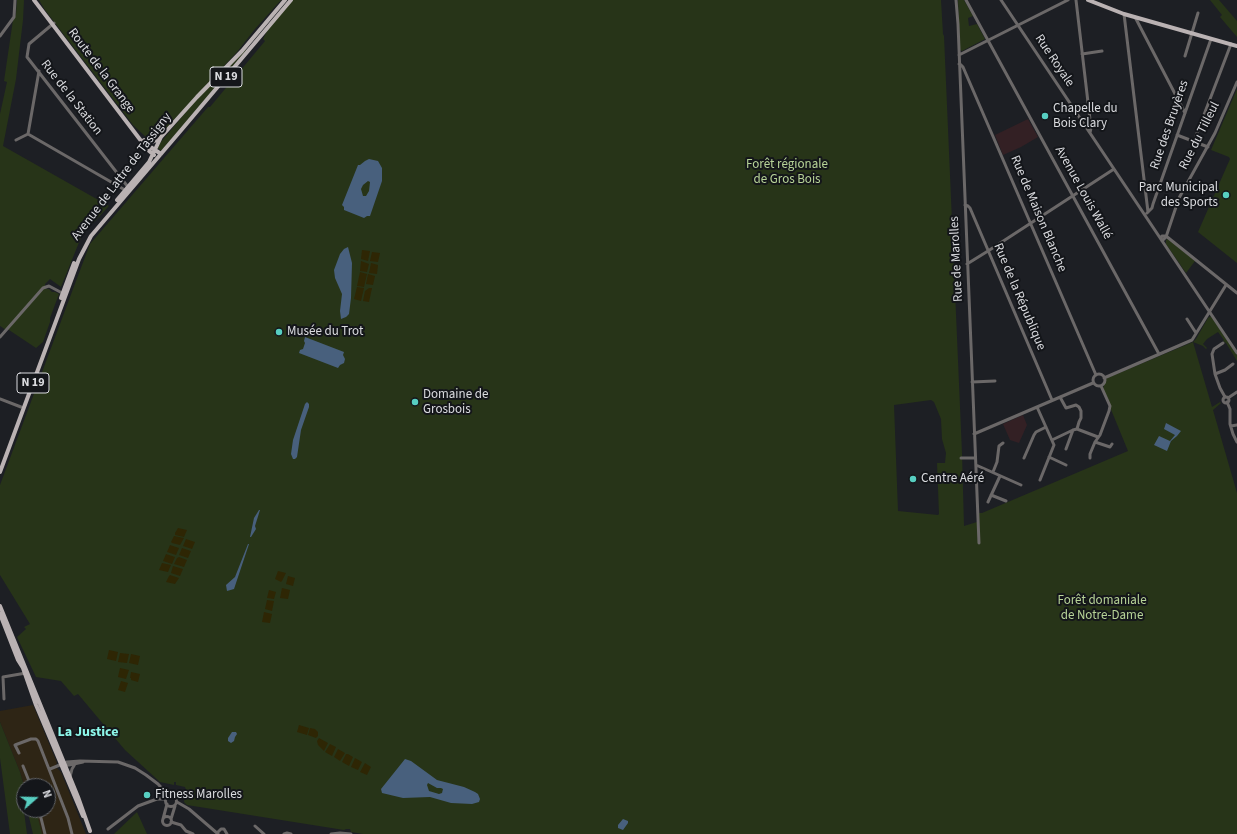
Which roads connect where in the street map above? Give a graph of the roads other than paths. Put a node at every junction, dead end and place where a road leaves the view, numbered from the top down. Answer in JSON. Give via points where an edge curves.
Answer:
{"nodes":[{"id":1,"x":15,"y":0,"type":"edge"},
{"id":2,"x":36,"y":0,"type":"edge"},
{"id":3,"x":285,"y":0,"type":"edge"},
{"id":4,"x":291,"y":0,"type":"edge"},
{"id":5,"x":956,"y":0,"type":"edge"},
{"id":6,"x":966,"y":0,"type":"edge"},
{"id":7,"x":1001,"y":0,"type":"edge"},
{"id":8,"x":1068,"y":0,"type":"edge"},
{"id":9,"x":1076,"y":0,"type":"edge"},
{"id":10,"x":1088,"y":0,"type":"edge"},
{"id":11,"x":1096,"y":1,"type":"edge"},
{"id":12,"x":1198,"y":13,"type":"dead end"},
{"id":13,"x":1124,"y":14,"type":"junction"},
{"id":14,"x":1134,"y":17,"type":"junction"},
{"id":15,"x":54,"y":24,"type":"junction"},
{"id":16,"x":1018,"y":25,"type":"junction"},
{"id":17,"x":1193,"y":34,"type":"junction"},
{"id":18,"x":0,"y":36,"type":"edge"},
{"id":19,"x":1211,"y":39,"type":"junction"},
{"id":20,"x":988,"y":40,"type":"junction"},
{"id":21,"x":1231,"y":44,"type":"junction"},
{"id":22,"x":1237,"y":46,"type":"edge"},
{"id":23,"x":1102,"y":52,"type":"dead end"},
{"id":24,"x":1082,"y":54,"type":"junction"},
{"id":25,"x":958,"y":55,"type":"junction"},
{"id":26,"x":1186,"y":56,"type":"dead end"},
{"id":27,"x":959,"y":64,"type":"junction"},
{"id":28,"x":38,"y":71,"type":"junction"},
{"id":29,"x":1237,"y":82,"type":"edge"},
{"id":30,"x":1185,"y":113,"type":"junction"},
{"id":31,"x":1090,"y":133,"type":"junction"},
{"id":32,"x":28,"y":134,"type":"junction"},
{"id":33,"x":1177,"y":135,"type":"junction"},
{"id":34,"x":161,"y":137,"type":"junction"},
{"id":35,"x":16,"y":140,"type":"dead end"},
{"id":36,"x":143,"y":141,"type":"junction"},
{"id":37,"x":1194,"y":141,"type":"junction"},
{"id":38,"x":1208,"y":147,"type":"junction"},
{"id":39,"x":148,"y":150,"type":"junction"},
{"id":40,"x":154,"y":152,"type":"junction"},
{"id":41,"x":159,"y":155,"type":"junction"},
{"id":42,"x":151,"y":159,"type":"junction"},
{"id":43,"x":1114,"y":169,"type":"junction"},
{"id":44,"x":127,"y":189,"type":"junction"},
{"id":45,"x":1073,"y":196,"type":"junction"},
{"id":46,"x":964,"y":205,"type":"junction"},
{"id":47,"x":1146,"y":213,"type":"junction"},
{"id":48,"x":1031,"y":223,"type":"junction"},
{"id":49,"x":1163,"y":238,"type":"junction"},
{"id":50,"x":988,"y":251,"type":"junction"},
{"id":51,"x":967,"y":264,"type":"junction"},
{"id":52,"x":1226,"y":285,"type":"junction"},
{"id":53,"x":1237,"y":293,"type":"edge"},
{"id":54,"x":64,"y":294,"type":"junction"},
{"id":55,"x":1209,"y":312,"type":"junction"},
{"id":56,"x":1187,"y":318,"type":"dead end"},
{"id":57,"x":1196,"y":333,"type":"junction"},
{"id":58,"x":0,"y":337,"type":"edge"},
{"id":59,"x":1223,"y":343,"type":"dead end"},
{"id":60,"x":1237,"y":353,"type":"edge"},
{"id":61,"x":1159,"y":354,"type":"junction"},
{"id":62,"x":1233,"y":364,"type":"dead end"},
{"id":63,"x":1216,"y":374,"type":"junction"},
{"id":64,"x":1096,"y":375,"type":"junction"},
{"id":65,"x":1104,"y":378,"type":"junction"},
{"id":66,"x":995,"y":381,"type":"dead end"},
{"id":67,"x":972,"y":382,"type":"junction"},
{"id":68,"x":1093,"y":383,"type":"junction"},
{"id":69,"x":1101,"y":386,"type":"junction"},
{"id":70,"x":1237,"y":392,"type":"edge"},
{"id":71,"x":1060,"y":397,"type":"junction"},
{"id":72,"x":0,"y":399,"type":"edge"},
{"id":73,"x":1227,"y":399,"type":"junction"},
{"id":74,"x":1052,"y":400,"type":"junction"},
{"id":75,"x":21,"y":407,"type":"junction"},
{"id":76,"x":1037,"y":407,"type":"junction"},
{"id":77,"x":1237,"y":425,"type":"edge"},
{"id":78,"x":1231,"y":426,"type":"junction"},
{"id":79,"x":1046,"y":427,"type":"junction"},
{"id":80,"x":1075,"y":429,"type":"junction"},
{"id":81,"x":974,"y":434,"type":"junction"},
{"id":82,"x":1061,"y":436,"type":"junction"},
{"id":83,"x":1098,"y":437,"type":"junction"},
{"id":84,"x":1052,"y":440,"type":"junction"},
{"id":85,"x":1070,"y":440,"type":"junction"},
{"id":86,"x":1095,"y":442,"type":"junction"},
{"id":87,"x":1237,"y":442,"type":"edge"},
{"id":88,"x":1003,"y":443,"type":"dead end"},
{"id":89,"x":1112,"y":444,"type":"dead end"},
{"id":90,"x":1066,"y":449,"type":"dead end"},
{"id":91,"x":1049,"y":457,"type":"junction"},
{"id":92,"x":962,"y":458,"type":"dead end"},
{"id":93,"x":975,"y":458,"type":"junction"},
{"id":94,"x":1024,"y":458,"type":"dead end"},
{"id":95,"x":1090,"y":458,"type":"dead end"},
{"id":96,"x":0,"y":463,"type":"edge"},
{"id":97,"x":976,"y":465,"type":"junction"},
{"id":98,"x":1066,"y":465,"type":"dead end"},
{"id":99,"x":0,"y":472,"type":"edge"},
{"id":100,"x":992,"y":472,"type":"junction"},
{"id":101,"x":1000,"y":476,"type":"junction"},
{"id":102,"x":1040,"y":480,"type":"dead end"},
{"id":103,"x":1021,"y":485,"type":"dead end"},
{"id":104,"x":991,"y":495,"type":"junction"},
{"id":105,"x":1006,"y":501,"type":"dead end"},
{"id":106,"x":988,"y":502,"type":"dead end"},
{"id":107,"x":979,"y":543,"type":"dead end"},
{"id":108,"x":0,"y":606,"type":"edge"},
{"id":109,"x":0,"y":614,"type":"edge"},
{"id":110,"x":26,"y":673,"type":"junction"},
{"id":111,"x":1,"y":676,"type":"edge"},
{"id":112,"x":4,"y":699,"type":"dead end"},
{"id":113,"x":19,"y":753,"type":"dead end"},
{"id":114,"x":89,"y":761,"type":"junction"},
{"id":115,"x":64,"y":763,"type":"junction"},
{"id":116,"x":75,"y":764,"type":"junction"},
{"id":117,"x":23,"y":766,"type":"dead end"},
{"id":118,"x":50,"y":770,"type":"junction"},
{"id":119,"x":70,"y":777,"type":"junction"},
{"id":120,"x":28,"y":778,"type":"edge"},
{"id":121,"x":170,"y":795,"type":"junction"},
{"id":122,"x":166,"y":799,"type":"junction"},
{"id":123,"x":176,"y":803,"type":"junction"},
{"id":124,"x":167,"y":804,"type":"junction"},
{"id":125,"x":41,"y":818,"type":"edge"},
{"id":126,"x":162,"y":820,"type":"junction"},
{"id":127,"x":171,"y":821,"type":"junction"},
{"id":128,"x":255,"y":826,"type":"dead end"},
{"id":129,"x":108,"y":829,"type":"dead end"},
{"id":130,"x":91,"y":833,"type":"edge"},
{"id":131,"x":45,"y":834,"type":"edge"},
{"id":132,"x":72,"y":834,"type":"edge"},
{"id":133,"x":193,"y":834,"type":"edge"},
{"id":134,"x":218,"y":834,"type":"edge"},
{"id":135,"x":227,"y":834,"type":"edge"},
{"id":136,"x":264,"y":834,"type":"edge"},
{"id":137,"x":284,"y":834,"type":"edge"},
{"id":138,"x":291,"y":834,"type":"edge"},
{"id":139,"x":331,"y":834,"type":"edge"},
{"id":140,"x":351,"y":834,"type":"edge"}],
"edges":[{"from":1,"to":18,"type":"street","via":[[14,17]]},
{"from":2,"to":15,"type":"main road","name":"Route de la Grange"},
{"from":3,"to":34,"type":"main road","name":"Avenue de Lattre de Tassigny","number":"N 19","via":[[242,51]]},
{"from":4,"to":41,"type":"main road","number":"N 19"},
{"from":5,"to":25,"type":"street","name":"Rue de Marolles"},
{"from":6,"to":20,"type":"street","name":"Avenue Louis Wallé"},
{"from":7,"to":16,"type":"street","name":"Rue Royale"},
{"from":8,"to":16,"type":"street"},
{"from":9,"to":24,"type":"street"},
{"from":10,"to":11,"type":"main road"},
{"from":11,"to":13,"type":"main road"},
{"from":12,"to":17,"type":"street"},
{"from":13,"to":14,"type":"main road"},
{"from":13,"to":47,"type":"street"},
{"from":14,"to":17,"type":"main road"},
{"from":14,"to":30,"type":"street"},
{"from":15,"to":28,"type":"street","name":"Rue de la Station","via":[[29,44],[27,57]]},
{"from":15,"to":36,"type":"main road","name":"Route de la Grange"},
{"from":16,"to":20,"type":"street"},
{"from":16,"to":31,"type":"street","name":"Rue Royale"},
{"from":17,"to":19,"type":"main road"},
{"from":17,"to":26,"type":"street"},
{"from":19,"to":21,"type":"main road"},
{"from":19,"to":30,"type":"street","name":"Rue des Bruyères"},
{"from":20,"to":25,"type":"street"},
{"from":20,"to":45,"type":"street","name":"Avenue Louis Wallé"},
{"from":21,"to":22,"type":"main road"},
{"from":21,"to":37,"type":"street"},
{"from":23,"to":24,"type":"street"},
{"from":24,"to":31,"type":"street"},
{"from":25,"to":27,"type":"street","name":"Rue de Marolles"},
{"from":27,"to":46,"type":"street","name":"Rue de Marolles"},
{"from":27,"to":48,"type":"street","name":"Rue de Maison Blanche","via":[[964,67]]},
{"from":28,"to":32,"type":"street"},
{"from":28,"to":44,"type":"street","name":"Rue de la Station"},
{"from":29,"to":38,"type":"street","name":"Rue du Tilleul"},
{"from":30,"to":33,"type":"street","name":"Rue des Bruyères"},
{"from":31,"to":43,"type":"street","name":"Rue Royale"},
{"from":32,"to":35,"type":"street"},
{"from":32,"to":44,"type":"street"},
{"from":33,"to":37,"type":"street"},
{"from":33,"to":47,"type":"street","name":"Rue des Bruyères","via":[[1152,208]]},
{"from":34,"to":36,"type":"main road","via":[[152,142]]},
{"from":34,"to":40,"type":"main road","name":"Avenue de Lattre de Tassigny","number":"N 19"},
{"from":36,"to":39,"type":"main road","name":"Route de la Grange"},
{"from":36,"to":40,"type":"main road","name":"Route de la Grange"},
{"from":37,"to":38,"type":"street"},
{"from":38,"to":49,"type":"street","name":"Rue du Tilleul","via":[[1179,198]]},
{"from":39,"to":40,"type":"main road","name":"Route de la Grange"},
{"from":39,"to":42,"type":"main road"},
{"from":40,"to":41,"type":"main road"},
{"from":40,"to":42,"type":"main road","name":"Avenue de Lattre de Tassigny","number":"N 19"},
{"from":41,"to":54,"type":"main road","number":"N 19","via":[[91,236]]},
{"from":42,"to":44,"type":"main road","name":"Avenue de Lattre de Tassigny","number":"N 19"},
{"from":43,"to":45,"type":"street"},
{"from":43,"to":47,"type":"street","name":"Rue Royale"},
{"from":44,"to":54,"type":"main road","name":"Avenue de Lattre de Tassigny","number":"N 19","via":[[86,238],[74,262]]},
{"from":45,"to":48,"type":"street"},
{"from":45,"to":61,"type":"street","name":"Avenue Louis Wallé"},
{"from":46,"to":50,"type":"street","name":"Rue de la République","via":[[968,206]]},
{"from":46,"to":51,"type":"street","name":"Rue de Marolles"},
{"from":47,"to":49,"type":"street","name":"Rue Royale","via":[[1157,234]]},
{"from":48,"to":50,"type":"street"},
{"from":48,"to":64,"type":"street","name":"Rue de Maison Blanche"},
{"from":49,"to":52,"type":"street"},
{"from":49,"to":55,"type":"street","name":"Rue Royale","via":[[1164,244]]},
{"from":50,"to":51,"type":"street"},
{"from":50,"to":74,"type":"street","name":"Rue de la République"},
{"from":51,"to":67,"type":"street","name":"Rue de Marolles"},
{"from":52,"to":53,"type":"street"},
{"from":52,"to":55,"type":"street"},
{"from":54,"to":58,"type":"street","via":[[49,286],[43,288]]},
{"from":54,"to":75,"type":"main road","name":"Avenue de Lattre de Tassigny","number":"N 19"},
{"from":54,"to":99,"type":"main road","number":"N 19"},
{"from":55,"to":57,"type":"street"},
{"from":55,"to":60,"type":"street","name":"Rue Royale"},
{"from":56,"to":57,"type":"street"},
{"from":57,"to":61,"type":"street","via":[[1192,340]]},
{"from":59,"to":63,"type":"street","via":[[1213,351]]},
{"from":61,"to":65,"type":"street"},
{"from":62,"to":63,"type":"street"},
{"from":63,"to":73,"type":"street"},
{"from":64,"to":65,"type":"street","via":[[1102,375]]},
{"from":64,"to":68,"type":"street","via":[[1093,377]]},
{"from":65,"to":69,"type":"street","via":[[1105,382]]},
{"from":66,"to":67,"type":"street"},
{"from":67,"to":81,"type":"street","name":"Rue de Marolles"},
{"from":68,"to":69,"type":"street","via":[[1095,386]]},
{"from":68,"to":71,"type":"street"},
{"from":69,"to":83,"type":"street","via":[[1110,406]]},
{"from":70,"to":73,"type":"street"},
{"from":71,"to":74,"type":"street"},
{"from":71,"to":80,"type":"street","via":[[1066,408],[1076,405],[1081,411]]},
{"from":72,"to":75,"type":"street"},
{"from":73,"to":78,"type":"street"},
{"from":74,"to":76,"type":"street"},
{"from":75,"to":96,"type":"main road","name":"Avenue de Lattre de Tassigny","number":"N 19"},
{"from":76,"to":79,"type":"street"},
{"from":76,"to":81,"type":"street"},
{"from":77,"to":78,"type":"street"},
{"from":78,"to":87,"type":"street"},
{"from":79,"to":84,"type":"street"},
{"from":79,"to":94,"type":"street","via":[[1034,434]]},
{"from":80,"to":82,"type":"street"},
{"from":80,"to":83,"type":"street"},
{"from":80,"to":85,"type":"street"},
{"from":81,"to":93,"type":"street","name":"Rue de Marolles"},
{"from":82,"to":84,"type":"street"},
{"from":82,"to":85,"type":"street"},
{"from":83,"to":86,"type":"street"},
{"from":84,"to":91,"type":"street","via":[[1054,445]]},
{"from":85,"to":90,"type":"street"},
{"from":86,"to":89,"type":"street","via":[[1110,447]]},
{"from":86,"to":95,"type":"street"},
{"from":88,"to":100,"type":"street","via":[[999,446],[997,462]]},
{"from":91,"to":98,"type":"street"},
{"from":91,"to":102,"type":"street"},
{"from":92,"to":93,"type":"street"},
{"from":93,"to":97,"type":"street","name":"Rue de Marolles"},
{"from":97,"to":100,"type":"street"},
{"from":97,"to":107,"type":"street","name":"Rue de Marolles"},
{"from":100,"to":101,"type":"street"},
{"from":101,"to":103,"type":"street"},
{"from":101,"to":104,"type":"street"},
{"from":104,"to":105,"type":"street"},
{"from":104,"to":106,"type":"street"},
{"from":108,"to":110,"type":"main road"},
{"from":109,"to":110,"type":"main road"},
{"from":110,"to":111,"type":"street"},
{"from":110,"to":115,"type":"main road"},
{"from":110,"to":115,"type":"main road","via":[[36,705]]},
{"from":111,"to":112,"type":"street"},
{"from":113,"to":118,"type":"street","via":[[15,745],[31,738],[36,739]]},
{"from":114,"to":115,"type":"street"},
{"from":114,"to":116,"type":"street"},
{"from":114,"to":121,"type":"street","via":[[129,765]]},
{"from":115,"to":116,"type":"street"},
{"from":115,"to":118,"type":"street"},
{"from":115,"to":119,"type":"main road"},
{"from":115,"to":130,"type":"main road"},
{"from":116,"to":119,"type":"street"},
{"from":117,"to":120,"type":"street"},
{"from":118,"to":132,"type":"street"},
{"from":119,"to":130,"type":"main road"},
{"from":121,"to":122,"type":"street"},
{"from":121,"to":123,"type":"street","via":[[176,797]]},
{"from":122,"to":124,"type":"street"},
{"from":122,"to":129,"type":"street","via":[[138,806]]},
{"from":123,"to":124,"type":"street","via":[[170,806]]},
{"from":123,"to":127,"type":"street"},
{"from":123,"to":134,"type":"street","via":[[189,809]]},
{"from":124,"to":126,"type":"street"},
{"from":125,"to":131,"type":"street"},
{"from":126,"to":127,"type":"street","via":[[166,817]]},
{"from":126,"to":127,"type":"street","via":[[166,825]]},
{"from":127,"to":133,"type":"street"},
{"from":128,"to":136,"type":"street"},
{"from":134,"to":135,"type":"street","via":[[224,829]]},
{"from":137,"to":138,"type":"street"},
{"from":139,"to":140,"type":"street"}]}
